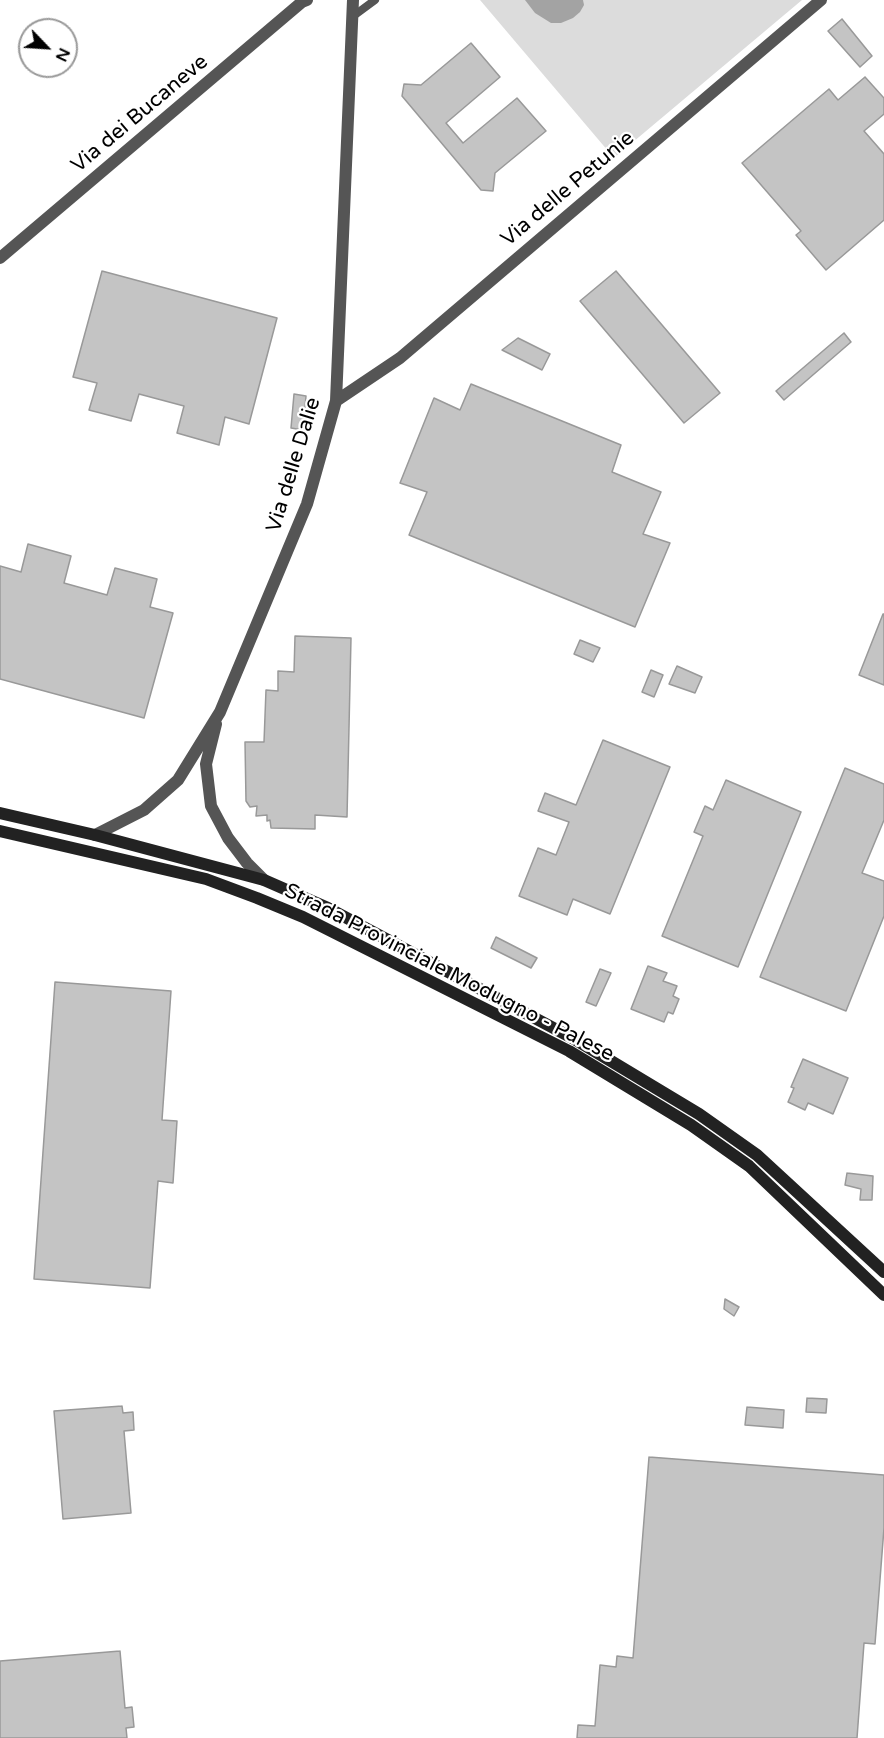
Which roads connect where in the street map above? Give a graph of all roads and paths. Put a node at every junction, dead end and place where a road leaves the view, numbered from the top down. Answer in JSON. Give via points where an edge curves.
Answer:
{"nodes":[{"id":1,"x":307,"y":0,"type":"edge"},
{"id":2,"x":353,"y":0,"type":"edge"},
{"id":3,"x":375,"y":0,"type":"edge"},
{"id":4,"x":821,"y":0,"type":"edge"},
{"id":5,"x":352,"y":17,"type":"junction"},
{"id":6,"x":0,"y":258,"type":"edge"},
{"id":7,"x":336,"y":401,"type":"junction"},
{"id":8,"x":220,"y":712,"type":"junction"},
{"id":9,"x":0,"y":813,"type":"edge"},
{"id":10,"x":0,"y":831,"type":"edge"},
{"id":11,"x":95,"y":835,"type":"junction"},
{"id":12,"x":264,"y":880,"type":"junction"},
{"id":13,"x":884,"y":1272,"type":"edge"},
{"id":14,"x":884,"y":1295,"type":"edge"}],
"edges":[{"from":1,"to":6,"type":"street","name":"Via dei Bucaneve"},
{"from":2,"to":5,"type":"street","name":"Via delle Dalie"},
{"from":3,"to":5,"type":"lane"},
{"from":4,"to":7,"type":"street","name":"Via delle Petunie","via":[[400,358]]},
{"from":5,"to":7,"type":"street","name":"Via delle Dalie"},
{"from":7,"to":8,"type":"street","name":"Via delle Dalie","via":[[307,504]]},
{"from":8,"to":11,"type":"street","name":"Via delle Dalie","via":[[178,780],[144,810]]},
{"from":8,"to":12,"type":"street","via":[[206,764],[211,806],[228,838]]},
{"from":9,"to":11,"type":"main road","name":"Strada Provinciale Modugno - Palese"},
{"from":10,"to":14,"type":"main road","name":"Strada Provinciale Modugno - Palese","via":[[206,879],[257,898],[303,917],[569,1052],[691,1125],[749,1166]]},
{"from":11,"to":12,"type":"main road","name":"Strada Provinciale Modugno - Palese"},
{"from":12,"to":13,"type":"main road","name":"Strada Provinciale Modugno - Palese","via":[[328,908],[576,1040],[699,1113],[757,1155]]}]}
